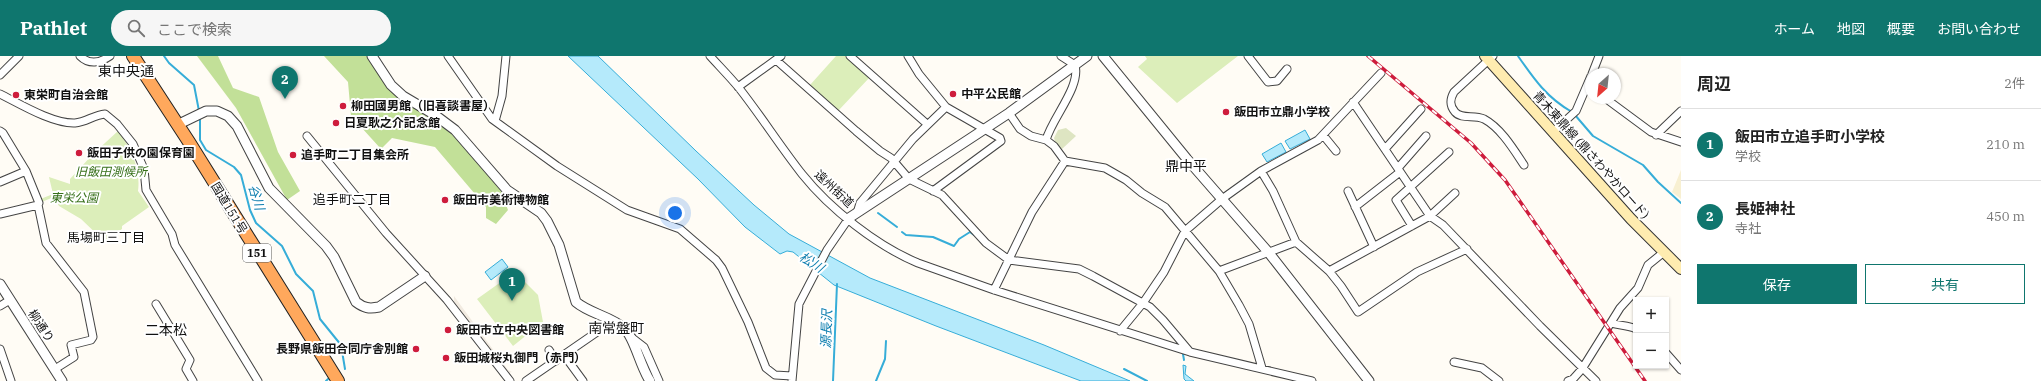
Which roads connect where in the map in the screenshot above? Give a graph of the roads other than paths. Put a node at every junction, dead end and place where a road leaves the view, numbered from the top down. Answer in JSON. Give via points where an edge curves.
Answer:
{"nodes":[{"id":1,"x":19,"y":56,"type":"edge"},
{"id":2,"x":80,"y":56,"type":"edge"},
{"id":3,"x":110,"y":56,"type":"edge"},
{"id":4,"x":133,"y":56,"type":"edge"},
{"id":5,"x":372,"y":56,"type":"edge"},
{"id":6,"x":448,"y":56,"type":"edge"},
{"id":7,"x":506,"y":56,"type":"edge"},
{"id":8,"x":710,"y":56,"type":"edge"},
{"id":9,"x":850,"y":56,"type":"edge"},
{"id":10,"x":908,"y":56,"type":"edge"},
{"id":11,"x":1061,"y":56,"type":"edge"},
{"id":12,"x":1087,"y":56,"type":"edge"},
{"id":13,"x":1103,"y":56,"type":"edge"},
{"id":14,"x":1248,"y":56,"type":"edge"},
{"id":15,"x":1599,"y":56,"type":"edge"},
{"id":16,"x":1489,"y":57,"type":"edge"},
{"id":17,"x":778,"y":58,"type":"edge"},
{"id":18,"x":1074,"y":65,"type":"junction"},
{"id":19,"x":1595,"y":68,"type":"edge"},
{"id":20,"x":1287,"y":69,"type":"dead end"},
{"id":21,"x":1381,"y":73,"type":"dead end"},
{"id":22,"x":0,"y":75,"type":"edge"},
{"id":23,"x":738,"y":87,"type":"junction"},
{"id":24,"x":0,"y":94,"type":"edge"},
{"id":25,"x":1585,"y":94,"type":"edge"},
{"id":26,"x":1354,"y":102,"type":"junction"},
{"id":27,"x":1614,"y":104,"type":"edge"},
{"id":28,"x":946,"y":107,"type":"junction"},
{"id":29,"x":1421,"y":109,"type":"dead end"},
{"id":30,"x":1681,"y":111,"type":"edge"},
{"id":31,"x":1009,"y":113,"type":"junction"},
{"id":32,"x":495,"y":121,"type":"junction"},
{"id":33,"x":927,"y":124,"type":"junction"},
{"id":34,"x":178,"y":125,"type":"junction"},
{"id":35,"x":985,"y":129,"type":"junction"},
{"id":36,"x":0,"y":131,"type":"edge"},
{"id":37,"x":1553,"y":132,"type":"junction"},
{"id":38,"x":1656,"y":134,"type":"junction"},
{"id":39,"x":1323,"y":135,"type":"junction"},
{"id":40,"x":307,"y":136,"type":"dead end"},
{"id":41,"x":1426,"y":136,"type":"dead end"},
{"id":42,"x":1046,"y":140,"type":"junction"},
{"id":43,"x":1681,"y":142,"type":"edge"},
{"id":44,"x":1385,"y":149,"type":"junction"},
{"id":45,"x":1336,"y":151,"type":"dead end"},
{"id":46,"x":1449,"y":152,"type":"dead end"},
{"id":47,"x":1065,"y":161,"type":"junction"},
{"id":48,"x":896,"y":162,"type":"junction"},
{"id":49,"x":1524,"y":165,"type":"dead end"},
{"id":50,"x":1399,"y":170,"type":"junction"},
{"id":51,"x":26,"y":171,"type":"junction"},
{"id":52,"x":1261,"y":171,"type":"junction"},
{"id":53,"x":909,"y":179,"type":"junction"},
{"id":54,"x":0,"y":182,"type":"edge"},
{"id":55,"x":1411,"y":188,"type":"junction"},
{"id":56,"x":933,"y":191,"type":"junction"},
{"id":57,"x":1348,"y":191,"type":"dead end"},
{"id":58,"x":1455,"y":193,"type":"dead end"},
{"id":59,"x":1222,"y":198,"type":"junction"},
{"id":60,"x":38,"y":205,"type":"junction"},
{"id":61,"x":1355,"y":207,"type":"junction"},
{"id":62,"x":0,"y":214,"type":"edge"},
{"id":63,"x":857,"y":214,"type":"junction"},
{"id":64,"x":1430,"y":216,"type":"junction"},
{"id":65,"x":849,"y":218,"type":"junction"},
{"id":66,"x":1412,"y":226,"type":"junction"},
{"id":67,"x":1185,"y":231,"type":"junction"},
{"id":68,"x":1296,"y":242,"type":"junction"},
{"id":69,"x":1374,"y":247,"type":"junction"},
{"id":70,"x":1467,"y":249,"type":"junction"},
{"id":71,"x":1269,"y":252,"type":"junction"},
{"id":72,"x":1664,"y":252,"type":"junction"},
{"id":73,"x":1009,"y":260,"type":"junction"},
{"id":74,"x":1681,"y":269,"type":"edge"},
{"id":75,"x":1218,"y":271,"type":"junction"},
{"id":76,"x":1328,"y":271,"type":"junction"},
{"id":77,"x":425,"y":276,"type":"junction"},
{"id":78,"x":0,"y":284,"type":"edge"},
{"id":79,"x":994,"y":290,"type":"junction"},
{"id":80,"x":10,"y":300,"type":"junction"},
{"id":81,"x":1143,"y":303,"type":"junction"},
{"id":82,"x":156,"y":304,"type":"dead end"},
{"id":83,"x":0,"y":306,"type":"edge"},
{"id":84,"x":1611,"y":323,"type":"junction"},
{"id":85,"x":1633,"y":327,"type":"edge"},
{"id":86,"x":1120,"y":331,"type":"junction"},
{"id":87,"x":597,"y":332,"type":"dead end"},
{"id":88,"x":631,"y":337,"type":"junction"},
{"id":89,"x":0,"y":349,"type":"edge"},
{"id":90,"x":549,"y":350,"type":"dead end"},
{"id":91,"x":1190,"y":352,"type":"junction"},
{"id":92,"x":564,"y":355,"type":"junction"},
{"id":93,"x":1669,"y":356,"type":"edge"},
{"id":94,"x":556,"y":360,"type":"junction"},
{"id":95,"x":2,"y":361,"type":"edge"},
{"id":96,"x":1454,"y":362,"type":"dead end"},
{"id":97,"x":1262,"y":368,"type":"junction"},
{"id":98,"x":1582,"y":368,"type":"junction"},
{"id":99,"x":55,"y":369,"type":"junction"},
{"id":100,"x":1681,"y":370,"type":"edge"},
{"id":101,"x":792,"y":379,"type":"edge"},
{"id":102,"x":11,"y":381,"type":"edge"},
{"id":103,"x":62,"y":381,"type":"edge"},
{"id":104,"x":193,"y":381,"type":"edge"},
{"id":105,"x":258,"y":381,"type":"edge"},
{"id":106,"x":338,"y":381,"type":"edge"},
{"id":107,"x":510,"y":381,"type":"edge"},
{"id":108,"x":526,"y":381,"type":"edge"},
{"id":109,"x":583,"y":381,"type":"edge"},
{"id":110,"x":650,"y":381,"type":"edge"},
{"id":111,"x":659,"y":381,"type":"edge"},
{"id":112,"x":1312,"y":381,"type":"edge"},
{"id":113,"x":1369,"y":381,"type":"edge"},
{"id":114,"x":1499,"y":381,"type":"edge"},
{"id":115,"x":1568,"y":381,"type":"edge"},
{"id":116,"x":1596,"y":381,"type":"edge"}],
"edges":[{"from":1,"to":22,"type":"street"},
{"from":2,"to":3,"type":"street","via":[[89,62],[97,62]]},
{"from":4,"to":34,"type":"highway","name":"国道151号","number":"151"},
{"from":5,"to":88,"type":"street","via":[[391,85],[402,96],[435,115],[454,130],[507,190],[541,213],[559,245],[576,302],[618,324]]},
{"from":6,"to":32,"type":"street"},
{"from":7,"to":32,"type":"street","via":[[502,96]]},
{"from":8,"to":23,"type":"street","name":"遠州街道"},
{"from":9,"to":33,"type":"street"},
{"from":10,"to":28,"type":"street","via":[[926,84]]},
{"from":11,"to":18,"type":"street"},
{"from":12,"to":18,"type":"street"},
{"from":13,"to":59,"type":"street"},
{"from":14,"to":20,"type":"street","via":[[1268,82],[1277,81]]},
{"from":15,"to":19,"type":"street"},
{"from":16,"to":37,"type":"main road","name":"青木東鼎線 (鼎さわやかロード)"},
{"from":16,"to":49,"type":"street","via":[[1454,92],[1450,99],[1451,106],[1457,114],[1476,116],[1491,123]]},
{"from":17,"to":23,"type":"street"},
{"from":17,"to":48,"type":"street","via":[[856,131]]},
{"from":18,"to":31,"type":"street"},
{"from":18,"to":42,"type":"street","via":[[1074,82]]},
{"from":21,"to":26,"type":"street"},
{"from":23,"to":65,"type":"street","name":"遠州街道","via":[[803,174]]},
{"from":24,"to":105,"type":"street","via":[[40,114],[67,123],[82,122],[105,114],[117,124],[136,150],[144,169],[146,190],[172,234],[175,245]]},
{"from":25,"to":37,"type":"street","via":[[1576,111]]},
{"from":26,"to":39,"type":"street"},
{"from":26,"to":44,"type":"street"},
{"from":27,"to":38,"type":"street"},
{"from":28,"to":33,"type":"street"},
{"from":28,"to":35,"type":"street"},
{"from":29,"to":44,"type":"street"},
{"from":30,"to":38,"type":"street"},
{"from":31,"to":35,"type":"street"},
{"from":31,"to":42,"type":"street","via":[[1020,129],[1031,136]]},
{"from":32,"to":101,"type":"street","via":[[623,208],[685,233],[722,268],[748,322],[766,368],[775,375]]},
{"from":33,"to":48,"type":"street"},
{"from":34,"to":77,"type":"street","via":[[199,114],[217,111],[232,119],[269,188],[326,246],[334,257],[353,298],[363,307],[379,307]]},
{"from":34,"to":106,"type":"highway","name":"国道151号","number":"151"},
{"from":35,"to":53,"type":"street"},
{"from":35,"to":56,"type":"street","via":[[1001,141]]},
{"from":36,"to":51,"type":"street"},
{"from":37,"to":72,"type":"main road","name":"青木東鼎線 (鼎さわやかロード)"},
{"from":38,"to":43,"type":"street"},
{"from":39,"to":45,"type":"street"},
{"from":39,"to":52,"type":"street"},
{"from":40,"to":77,"type":"street"},
{"from":41,"to":50,"type":"street"},
{"from":42,"to":47,"type":"street"},
{"from":44,"to":50,"type":"street"},
{"from":46,"to":55,"type":"street"},
{"from":47,"to":67,"type":"street","via":[[1095,165],[1112,172],[1165,207]]},
{"from":47,"to":73,"type":"street","via":[[1032,212]]},
{"from":48,"to":53,"type":"street"},
{"from":48,"to":63,"type":"street","via":[[860,203]]},
{"from":50,"to":55,"type":"street"},
{"from":50,"to":61,"type":"street"},
{"from":51,"to":54,"type":"street"},
{"from":51,"to":60,"type":"street"},
{"from":52,"to":59,"type":"street"},
{"from":52,"to":68,"type":"street"},
{"from":53,"to":56,"type":"street"},
{"from":53,"to":63,"type":"street"},
{"from":55,"to":64,"type":"street"},
{"from":55,"to":66,"type":"street","via":[[1396,200]]},
{"from":56,"to":73,"type":"street","via":[[942,195],[986,243]]},
{"from":57,"to":61,"type":"street"},
{"from":58,"to":64,"type":"street"},
{"from":59,"to":67,"type":"street"},
{"from":59,"to":71,"type":"street"},
{"from":60,"to":62,"type":"street"},
{"from":60,"to":99,"type":"street","via":[[46,243],[84,292],[93,337],[91,340],[71,345],[74,357]]},
{"from":61,"to":69,"type":"street"},
{"from":63,"to":65,"type":"street"},
{"from":64,"to":66,"type":"street"},
{"from":64,"to":70,"type":"street","via":[[1443,224]]},
{"from":65,"to":79,"type":"street","via":[[887,248],[907,258]]},
{"from":65,"to":101,"type":"street","name":"遠州街道","via":[[827,250],[799,304]]},
{"from":66,"to":69,"type":"street"},
{"from":67,"to":75,"type":"street"},
{"from":67,"to":81,"type":"street","via":[[1164,272]]},
{"from":68,"to":71,"type":"street"},
{"from":68,"to":76,"type":"street"},
{"from":69,"to":76,"type":"street"},
{"from":70,"to":76,"type":"street","via":[[1417,272],[1358,312]]},
{"from":70,"to":98,"type":"street"},
{"from":71,"to":75,"type":"street"},
{"from":71,"to":113,"type":"street"},
{"from":72,"to":74,"type":"main road","name":"青木東鼎線 (鼎さわやかロード)"},
{"from":72,"to":84,"type":"street","via":[[1648,265],[1638,288],[1620,308]]},
{"from":73,"to":79,"type":"street"},
{"from":73,"to":81,"type":"street","via":[[1082,270]]},
{"from":75,"to":97,"type":"street","via":[[1249,324]]},
{"from":77,"to":107,"type":"street"},
{"from":78,"to":80,"type":"street","name":"柳通り"},
{"from":79,"to":86,"type":"street"},
{"from":80,"to":83,"type":"street"},
{"from":80,"to":99,"type":"street","name":"柳通り"},
{"from":81,"to":86,"type":"street"},
{"from":81,"to":91,"type":"street","via":[[1163,320]]},
{"from":82,"to":104,"type":"street","via":[[190,360],[186,369]]},
{"from":84,"to":85,"type":"street"},
{"from":84,"to":98,"type":"street"},
{"from":86,"to":91,"type":"street"},
{"from":87,"to":92,"type":"street"},
{"from":88,"to":110,"type":"street"},
{"from":88,"to":111,"type":"street","via":[[644,347]]},
{"from":89,"to":95,"type":"street"},
{"from":90,"to":94,"type":"street"},
{"from":91,"to":97,"type":"street"},
{"from":92,"to":94,"type":"street"},
{"from":92,"to":109,"type":"street"},
{"from":93,"to":100,"type":"street"},
{"from":94,"to":108,"type":"street"},
{"from":95,"to":102,"type":"street"},
{"from":96,"to":114,"type":"street","via":[[1482,368]]},
{"from":97,"to":112,"type":"street"},
{"from":98,"to":115,"type":"street"},
{"from":98,"to":116,"type":"street"},
{"from":99,"to":103,"type":"street","name":"柳通り"}]}
